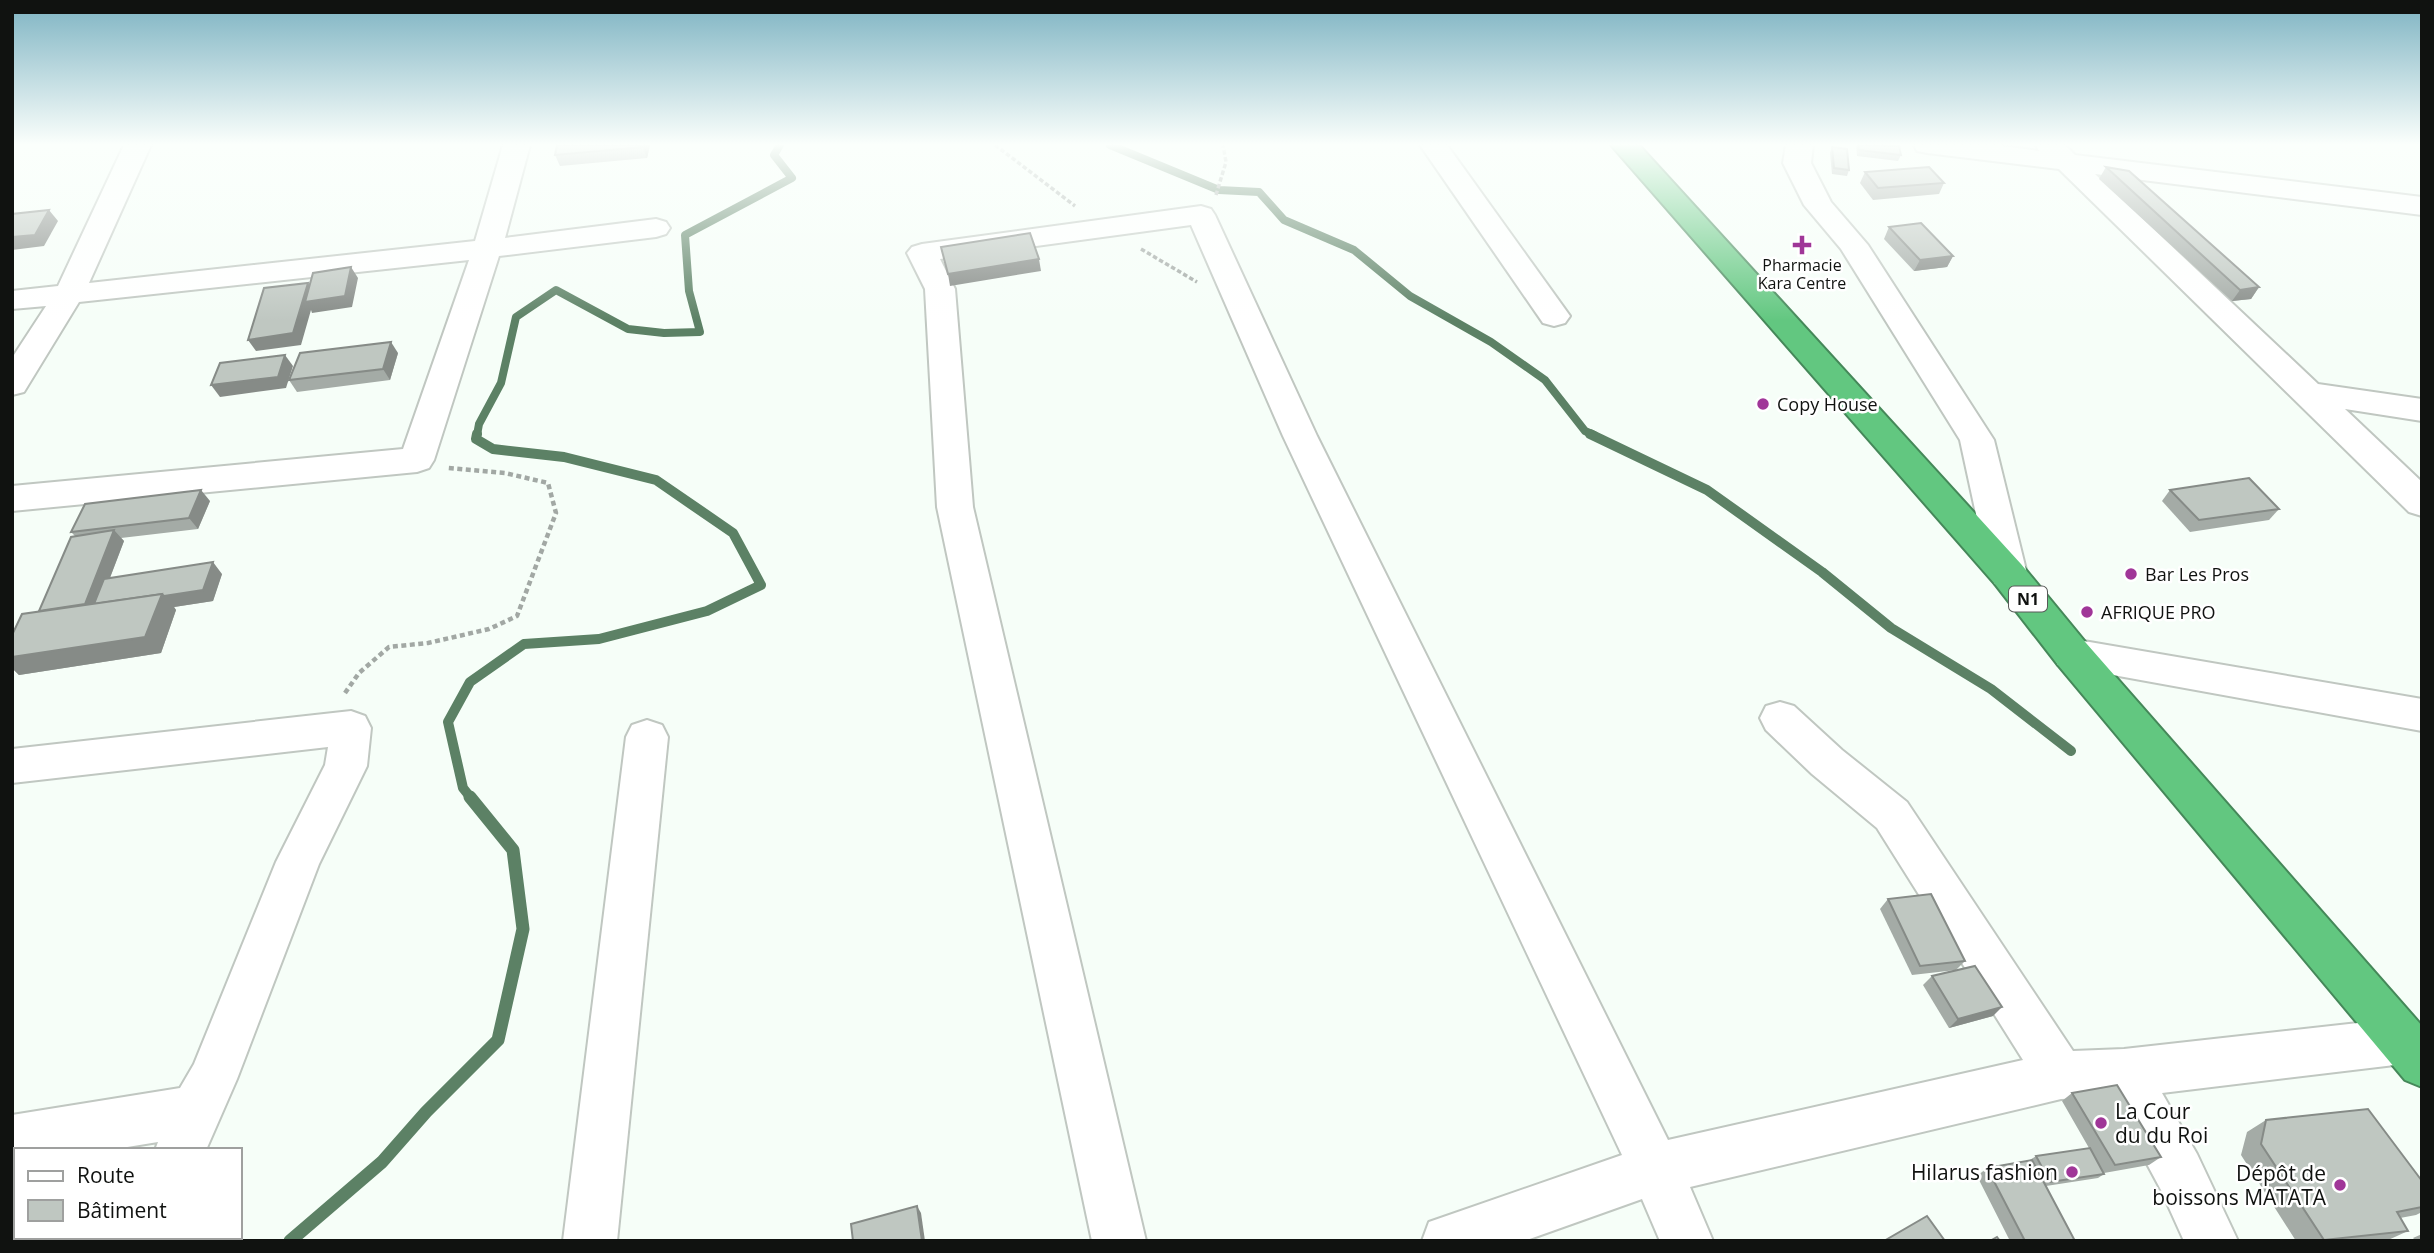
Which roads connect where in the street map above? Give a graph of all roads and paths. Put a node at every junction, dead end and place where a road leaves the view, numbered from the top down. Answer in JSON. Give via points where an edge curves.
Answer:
{"nodes":[{"id":1,"x":111,"y":203,"type":"edge"},
{"id":2,"x":500,"y":203,"type":"edge"},
{"id":3,"x":1210,"y":203,"type":"edge"},
{"id":4,"x":1474,"y":203,"type":"edge"},
{"id":5,"x":1676,"y":203,"type":"edge"},
{"id":6,"x":1817,"y":203,"type":"edge"},
{"id":7,"x":2110,"y":203,"type":"edge"},
{"id":8,"x":2405,"y":203,"type":"edge"},
{"id":9,"x":2422,"y":206,"type":"edge"},
{"id":10,"x":1201,"y":215,"type":"junction"},
{"id":11,"x":656,"y":228,"type":"dead end"},
{"id":12,"x":487,"y":249,"type":"junction"},
{"id":13,"x":69,"y":294,"type":"junction"},
{"id":14,"x":12,"y":300,"type":"edge"},
{"id":15,"x":1554,"y":316,"type":"dead end"},
{"id":16,"x":12,"y":384,"type":"edge"},
{"id":17,"x":2307,"y":393,"type":"junction"},
{"id":18,"x":2422,"y":410,"type":"edge"},
{"id":19,"x":417,"y":460,"type":"junction"},
{"id":20,"x":12,"y":499,"type":"edge"},
{"id":21,"x":2422,"y":503,"type":"edge"},
{"id":22,"x":2007,"y":574,"type":"junction"},
{"id":23,"x":2072,"y":654,"type":"junction"},
{"id":24,"x":2422,"y":715,"type":"edge"},
{"id":25,"x":1780,"y":718,"type":"dead end"},
{"id":26,"x":351,"y":728,"type":"junction"},
{"id":27,"x":647,"y":737,"type":"dead end"},
{"id":28,"x":12,"y":766,"type":"edge"},
{"id":29,"x":2412,"y":1052,"type":"edge"},
{"id":30,"x":2124,"y":1073,"type":"junction"},
{"id":31,"x":2061,"y":1075,"type":"junction"},
{"id":32,"x":188,"y":1131,"type":"edge"},
{"id":33,"x":12,"y":1140,"type":"edge"},
{"id":34,"x":1655,"y":1169,"type":"junction"},
{"id":35,"x":590,"y":1241,"type":"edge"},
{"id":36,"x":1119,"y":1241,"type":"edge"},
{"id":37,"x":1448,"y":1241,"type":"edge"},
{"id":38,"x":1687,"y":1241,"type":"edge"},
{"id":39,"x":2211,"y":1241,"type":"edge"}],
"edges":[{"from":1,"to":13,"type":"street"},
{"from":2,"to":12,"type":"street"},
{"from":3,"to":10,"type":"path"},
{"from":4,"to":15,"type":"street"},
{"from":5,"to":22,"type":"highway","number":"N1"},
{"from":6,"to":22,"type":"street","via":[[1853,245],[1977,440]]},
{"from":7,"to":17,"type":"street"},
{"from":8,"to":9,"type":"street"},
{"from":10,"to":34,"type":"street","via":[[1300,436]]},
{"from":10,"to":36,"type":"street","via":[[922,253],[940,289],[955,507]]},
{"from":11,"to":12,"type":"street"},
{"from":12,"to":13,"type":"street"},
{"from":12,"to":19,"type":"street"},
{"from":13,"to":14,"type":"street"},
{"from":13,"to":16,"type":"street"},
{"from":17,"to":18,"type":"street"},
{"from":17,"to":21,"type":"street"},
{"from":19,"to":20,"type":"street"},
{"from":19,"to":26,"type":"path","via":[[548,483],[556,513],[517,616],[452,638],[389,647],[359,673],[336,706]]},
{"from":22,"to":23,"type":"highway","number":"N1"},
{"from":23,"to":24,"type":"street"},
{"from":23,"to":29,"type":"highway","number":"N1"},
{"from":25,"to":31,"type":"street","via":[[1892,816]]},
{"from":26,"to":28,"type":"street"},
{"from":26,"to":32,"type":"street","via":[[346,766],[298,862]]},
{"from":27,"to":35,"type":"street"},
{"from":29,"to":30,"type":"street"},
{"from":30,"to":31,"type":"street"},
{"from":30,"to":39,"type":"street"},
{"from":31,"to":34,"type":"street"},
{"from":32,"to":33,"type":"street"},
{"from":34,"to":37,"type":"street"},
{"from":34,"to":38,"type":"street"}]}
